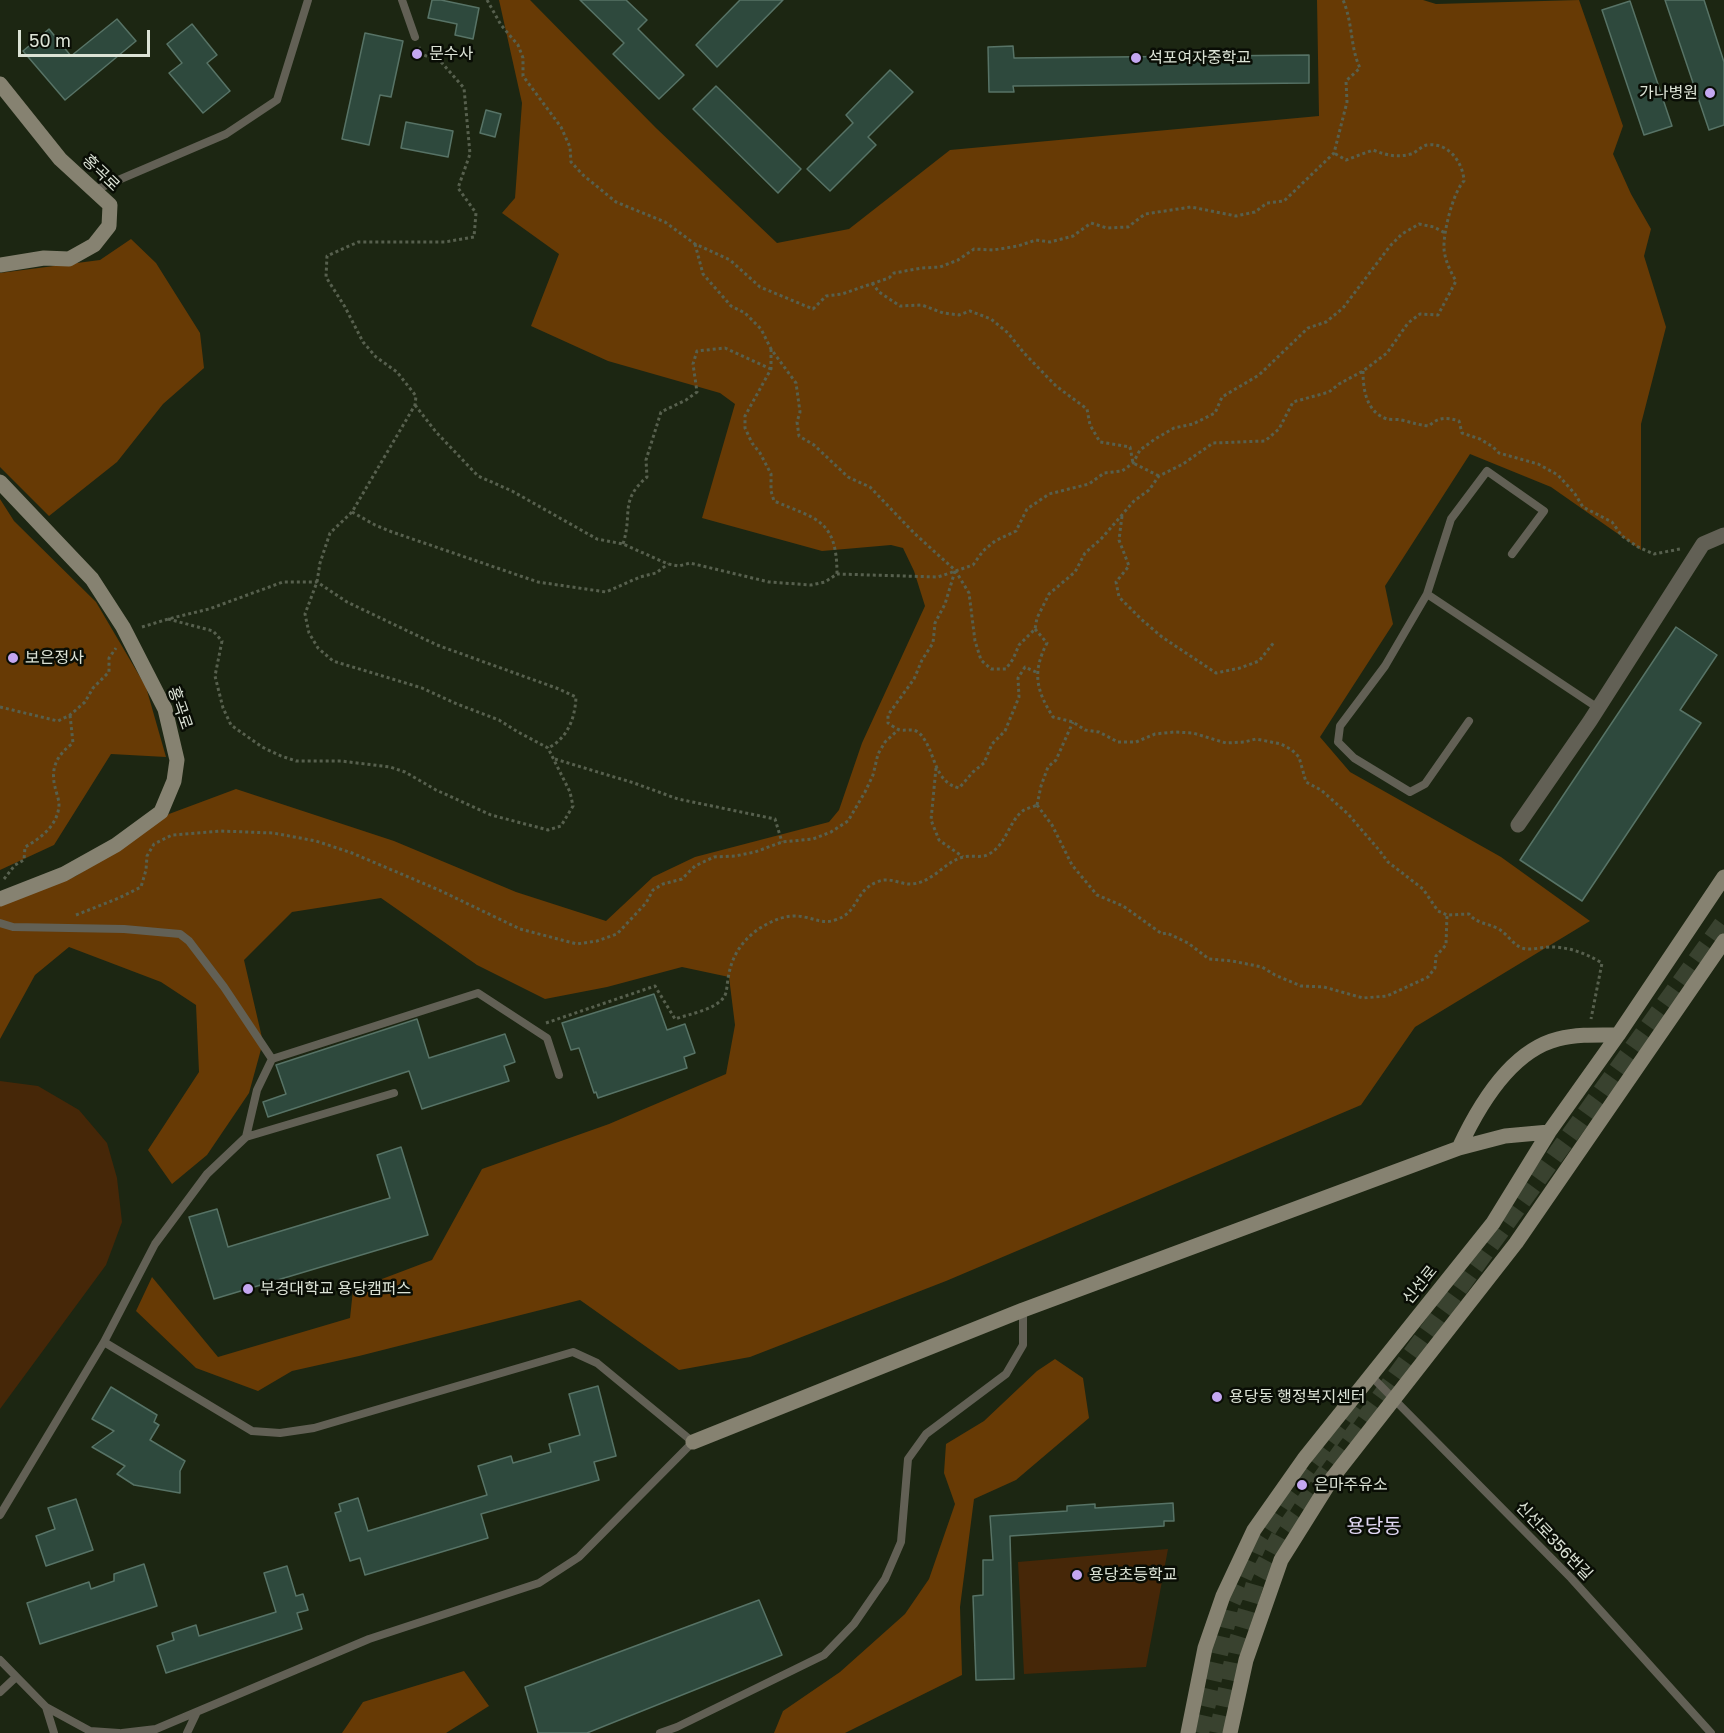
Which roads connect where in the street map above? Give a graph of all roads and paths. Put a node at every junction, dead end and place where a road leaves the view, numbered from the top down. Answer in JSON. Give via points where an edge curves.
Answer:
{"nodes":[{"id":1,"x":308,"y":0,"type":"edge"},
{"id":2,"x":402,"y":0,"type":"edge"},
{"id":3,"x":487,"y":0,"type":"edge"},
{"id":4,"x":1343,"y":0,"type":"edge"},
{"id":5,"x":415,"y":37,"type":"joint"},
{"id":6,"x":0,"y":84,"type":"edge"},
{"id":7,"x":1334,"y":153,"type":"junction"},
{"id":8,"x":95,"y":190,"type":"junction"},
{"id":9,"x":1445,"y":233,"type":"junction"},
{"id":10,"x":695,"y":244,"type":"junction"},
{"id":11,"x":0,"y":265,"type":"edge"},
{"id":12,"x":872,"y":283,"type":"junction"},
{"id":13,"x":771,"y":349,"type":"junction"},
{"id":14,"x":771,"y":369,"type":"junction"},
{"id":15,"x":1363,"y":371,"type":"junction"},
{"id":16,"x":415,"y":405,"type":"junction"},
{"id":17,"x":1133,"y":463,"type":"junction"},
{"id":18,"x":1159,"y":476,"type":"junction"},
{"id":19,"x":0,"y":482,"type":"edge"},
{"id":20,"x":352,"y":512,"type":"junction"},
{"id":21,"x":1122,"y":514,"type":"junction"},
{"id":22,"x":1724,"y":535,"type":"edge"},
{"id":23,"x":623,"y":544,"type":"junction"},
{"id":24,"x":1703,"y":544,"type":"junction"},
{"id":25,"x":1512,"y":554,"type":"dead end"},
{"id":26,"x":668,"y":564,"type":"junction"},
{"id":27,"x":955,"y":570,"type":"junction"},
{"id":28,"x":837,"y":574,"type":"junction"},
{"id":29,"x":317,"y":582,"type":"junction"},
{"id":30,"x":1427,"y":594,"type":"junction"},
{"id":31,"x":168,"y":619,"type":"junction"},
{"id":32,"x":1035,"y":628,"type":"junction"},
{"id":33,"x":128,"y":637,"type":"junction"},
{"id":34,"x":1275,"y":641,"type":"dead end"},
{"id":35,"x":1036,"y":672,"type":"junction"},
{"id":36,"x":0,"y":707,"type":"edge"},
{"id":37,"x":1598,"y":708,"type":"junction"},
{"id":38,"x":70,"y":715,"type":"junction"},
{"id":39,"x":1469,"y":721,"type":"dead end"},
{"id":40,"x":1073,"y":722,"type":"junction"},
{"id":41,"x":898,"y":730,"type":"junction"},
{"id":42,"x":548,"y":748,"type":"junction"},
{"id":43,"x":554,"y":759,"type":"junction"},
{"id":44,"x":936,"y":765,"type":"junction"},
{"id":45,"x":1037,"y":805,"type":"junction"},
{"id":46,"x":1518,"y":825,"type":"dead end"},
{"id":47,"x":782,"y":842,"type":"junction"},
{"id":48,"x":963,"y":857,"type":"junction"},
{"id":49,"x":1724,"y":877,"type":"edge"},
{"id":50,"x":0,"y":885,"type":"edge"},
{"id":51,"x":0,"y":899,"type":"edge"},
{"id":52,"x":1447,"y":915,"type":"junction"},
{"id":53,"x":0,"y":922,"type":"edge"},
{"id":54,"x":51,"y":928,"type":"junction"},
{"id":55,"x":1724,"y":941,"type":"edge"},
{"id":56,"x":531,"y":1028,"type":"junction"},
{"id":57,"x":1588,"y":1035,"type":"junction"},
{"id":58,"x":1618,"y":1035,"type":"junction"},
{"id":59,"x":272,"y":1059,"type":"junction"},
{"id":60,"x":559,"y":1075,"type":"dead end"},
{"id":61,"x":394,"y":1093,"type":"dead end"},
{"id":62,"x":1549,"y":1132,"type":"junction"},
{"id":63,"x":246,"y":1137,"type":"junction"},
{"id":64,"x":1459,"y":1148,"type":"junction"},
{"id":65,"x":1023,"y":1310,"type":"junction"},
{"id":66,"x":104,"y":1342,"type":"junction"},
{"id":67,"x":1370,"y":1375,"type":"junction"},
{"id":68,"x":1395,"y":1400,"type":"junction"},
{"id":69,"x":693,"y":1442,"type":"junction"},
{"id":70,"x":0,"y":1515,"type":"edge"},
{"id":71,"x":0,"y":1660,"type":"edge"},
{"id":72,"x":16,"y":1677,"type":"junction"},
{"id":73,"x":0,"y":1692,"type":"edge"},
{"id":74,"x":46,"y":1707,"type":"junction"},
{"id":75,"x":196,"y":1713,"type":"junction"},
{"id":76,"x":54,"y":1733,"type":"edge"},
{"id":77,"x":121,"y":1733,"type":"edge"},
{"id":78,"x":187,"y":1733,"type":"edge"},
{"id":79,"x":660,"y":1733,"type":"edge"},
{"id":80,"x":1188,"y":1733,"type":"edge"},
{"id":81,"x":1230,"y":1733,"type":"edge"},
{"id":82,"x":1711,"y":1733,"type":"edge"}],
"edges":[{"from":1,"to":8,"type":"lane","via":[[277,100],[226,134]]},
{"from":2,"to":5,"type":"lane"},
{"from":3,"to":10,"type":"path","via":[[518,45],[523,76],[561,127],[570,147],[571,162],[616,202],[665,222]]},
{"from":4,"to":7,"type":"path","via":[[1360,68],[1347,81],[1347,102]]},
{"from":5,"to":16,"type":"path","via":[[422,54],[441,63],[464,88],[470,154],[458,188],[476,213],[474,237],[445,242],[358,242],[327,256],[326,278],[363,342],[397,372],[416,396]]},
{"from":6,"to":8,"type":"street","name":"홍곡로","via":[[60,159]]},
{"from":7,"to":9,"type":"path","via":[[1346,160],[1373,150],[1389,156],[1442,146],[1452,152],[1464,181],[1458,187]]},
{"from":7,"to":12,"type":"path","via":[[1284,201],[1267,203],[1255,212],[1236,216],[1191,207],[1145,214],[1128,227],[1107,228],[1091,223],[1073,236],[993,250],[974,249],[940,267],[894,273]]},
{"from":8,"to":11,"type":"street","name":"홍곡로","via":[[110,206],[109,226],[94,245],[69,259],[44,258]]},
{"from":9,"to":15,"type":"path","via":[[1444,249],[1456,281],[1438,315],[1420,314],[1408,323],[1387,353]]},
{"from":9,"to":17,"type":"path","via":[[1434,226],[1419,224],[1402,234],[1343,308],[1326,322],[1308,328],[1259,375],[1222,397],[1215,413],[1155,439],[1140,450]]},
{"from":10,"to":12,"type":"path","via":[[730,260],[760,287],[813,309],[826,296]]},
{"from":10,"to":13,"type":"path","via":[[703,274],[731,306],[761,329]]},
{"from":12,"to":17,"type":"path","via":[[900,306],[922,305],[959,315],[970,311],[991,319],[1056,386],[1087,409],[1090,425],[1100,442],[1130,447]]},
{"from":13,"to":14,"type":"path"},
{"from":13,"to":27,"type":"path","via":[[796,382],[799,436],[848,477],[870,487]]},
{"from":14,"to":23,"type":"path","via":[[725,348],[696,351],[693,364],[697,392],[661,412],[646,460],[647,477],[628,498],[628,529]]},
{"from":14,"to":28,"type":"path","via":[[745,416],[745,428],[771,474],[774,501],[824,523],[837,561]]},
{"from":15,"to":18,"type":"path","via":[[1329,392],[1293,402],[1279,429],[1265,441],[1213,443]]},
{"from":15,"to":24,"type":"path","via":[[1366,399],[1387,419],[1429,426],[1449,417],[1459,421],[1462,433],[1480,439],[1498,453],[1538,464],[1558,475],[1583,507],[1612,522],[1622,536],[1638,547],[1654,554]]},
{"from":16,"to":20,"type":"path"},
{"from":16,"to":23,"type":"path","via":[[478,476],[597,539]]},
{"from":17,"to":18,"type":"path"},
{"from":17,"to":27,"type":"path","via":[[1122,471],[1104,473],[1089,484],[1049,494],[1027,509],[1016,531],[995,541],[973,565]]},
{"from":18,"to":21,"type":"path"},
{"from":19,"to":33,"type":"street","name":"홍곡로","via":[[92,579]]},
{"from":20,"to":26,"type":"path","via":[[392,532],[560,587],[606,592],[656,573]]},
{"from":20,"to":29,"type":"path","via":[[330,533]]},
{"from":21,"to":32,"type":"path","via":[[1085,553],[1075,572],[1049,594]]},
{"from":21,"to":34,"type":"path","via":[[1119,540],[1129,566],[1116,582],[1119,597],[1162,637],[1216,673],[1259,661]]},
{"from":22,"to":24,"type":"street"},
{"from":23,"to":26,"type":"path"},
{"from":24,"to":37,"type":"street"},
{"from":25,"to":30,"type":"lane","via":[[1544,510],[1487,471],[1451,519]]},
{"from":26,"to":28,"type":"path","via":[[690,563],[750,579],[811,585]]},
{"from":27,"to":28,"type":"path","via":[[938,577]]},
{"from":27,"to":32,"type":"path","via":[[969,593],[981,660],[991,669],[1006,669],[1019,645]]},
{"from":27,"to":41,"type":"path","via":[[935,623],[933,643],[914,680],[888,715],[888,723]]},
{"from":29,"to":31,"type":"path","via":[[283,582],[209,609]]},
{"from":29,"to":42,"type":"path","via":[[305,614],[309,633],[333,661],[422,688],[499,720]]},
{"from":29,"to":42,"type":"path","via":[[347,602],[437,645],[576,697],[575,713],[567,732]]},
{"from":30,"to":37,"type":"lane"},
{"from":30,"to":39,"type":"lane","via":[[1385,666],[1340,726],[1338,742],[1354,758],[1410,792],[1425,784]]},
{"from":31,"to":33,"type":"path","via":[[133,631]]},
{"from":31,"to":43,"type":"path","via":[[213,631],[222,640],[215,676],[231,725],[281,756],[296,761],[390,767],[491,815],[548,830],[561,826],[573,806]]},
{"from":32,"to":35,"type":"path","via":[[1047,643]]},
{"from":33,"to":38,"type":"path","via":[[109,658],[109,672]]},
{"from":33,"to":51,"type":"street","name":"홍곡로","via":[[165,709],[177,760],[174,781],[160,812],[116,845],[64,874]]},
{"from":35,"to":40,"type":"path","via":[[1042,699],[1053,717]]},
{"from":35,"to":44,"type":"path","via":[[1025,667],[1018,678],[1019,697],[1005,731],[992,744],[984,763],[959,788],[948,786]]},
{"from":36,"to":38,"type":"path","via":[[58,721]]},
{"from":37,"to":46,"type":"street"},
{"from":38,"to":50,"type":"path","via":[[73,743],[60,752],[54,768],[59,804],[55,820],[25,847],[24,860],[15,865]]},
{"from":40,"to":45,"type":"path","via":[[1056,760],[1048,767]]},
{"from":40,"to":52,"type":"path","via":[[1118,741],[1136,742],[1174,732],[1226,743],[1256,739],[1281,744],[1299,757],[1306,782],[1348,814],[1388,862],[1422,889],[1438,911]]},
{"from":41,"to":44,"type":"path","via":[[914,729],[921,735]]},
{"from":41,"to":47,"type":"path","via":[[878,754],[873,775],[848,821],[813,839]]},
{"from":42,"to":43,"type":"path"},
{"from":43,"to":47,"type":"path","via":[[678,799],[775,819]]},
{"from":44,"to":48,"type":"path","via":[[931,820],[939,840]]},
{"from":45,"to":48,"type":"path","via":[[1023,810],[1005,838],[986,856]]},
{"from":45,"to":52,"type":"path","via":[[1072,865],[1097,895],[1123,906],[1161,934],[1188,943],[1209,959],[1262,967],[1300,986],[1373,998],[1428,978],[1435,968],[1436,956],[1446,945]]},
{"from":47,"to":54,"type":"path","via":[[755,852],[714,857],[695,866],[682,879],[653,890],[617,934],[578,944],[520,929],[439,890],[316,841],[246,831],[194,832],[172,835],[154,844],[147,856],[141,887]]},
{"from":48,"to":56,"type":"path","via":[[933,877],[912,884],[886,879],[877,882],[858,897],[854,908],[832,922],[804,917],[774,920],[742,945],[731,962],[725,996],[707,1008],[675,1019],[655,986]]},
{"from":49,"to":58,"type":"street","name":"신선로"},
{"from":52,"to":57,"type":"path","via":[[1469,914],[1474,921],[1506,933],[1515,945],[1525,949],[1555,947],[1586,954],[1602,963]]},
{"from":53,"to":54,"type":"lane","via":[[13,927]]},
{"from":54,"to":59,"type":"lane","via":[[180,934],[224,987]]},
{"from":55,"to":68,"type":"street","via":[[1516,1243]]},
{"from":56,"to":59,"type":"lane","via":[[478,993]]},
{"from":56,"to":60,"type":"lane","via":[[547,1038]]},
{"from":57,"to":58,"type":"street"},
{"from":57,"to":64,"type":"street","via":[[1539,1046],[1512,1067],[1472,1120]]},
{"from":58,"to":62,"type":"street","name":"신선로"},
{"from":59,"to":63,"type":"lane","via":[[257,1090]]},
{"from":61,"to":63,"type":"lane"},
{"from":62,"to":64,"type":"street","via":[[1504,1136]]},
{"from":62,"to":67,"type":"street","name":"신선로","via":[[1493,1223]]},
{"from":63,"to":66,"type":"lane","via":[[207,1174],[155,1244]]},
{"from":64,"to":65,"type":"street"},
{"from":65,"to":69,"type":"street"},
{"from":65,"to":79,"type":"lane","via":[[1023,1345],[1006,1374],[926,1434],[908,1459],[902,1542],[885,1579],[854,1624],[824,1655]]},
{"from":66,"to":69,"type":"lane","via":[[252,1431],[280,1433],[314,1428],[573,1352],[597,1363]]},
{"from":66,"to":70,"type":"lane"},
{"from":67,"to":68,"type":"lane","name":"신선로356번길"},
{"from":67,"to":80,"type":"street","name":"신선로","via":[[1254,1530],[1223,1596],[1205,1648]]},
{"from":68,"to":81,"type":"street","via":[[1333,1477],[1281,1560],[1246,1660]]},
{"from":68,"to":82,"type":"lane","name":"신선로356번길","via":[[1571,1578]]},
{"from":69,"to":75,"type":"lane","via":[[579,1557],[539,1583],[369,1639]]},
{"from":71,"to":72,"type":"lane"},
{"from":72,"to":73,"type":"lane"},
{"from":72,"to":74,"type":"lane"},
{"from":74,"to":76,"type":"lane"},
{"from":74,"to":77,"type":"lane","via":[[90,1731]]},
{"from":75,"to":77,"type":"lane","via":[[156,1729]]},
{"from":75,"to":78,"type":"lane"}]}
